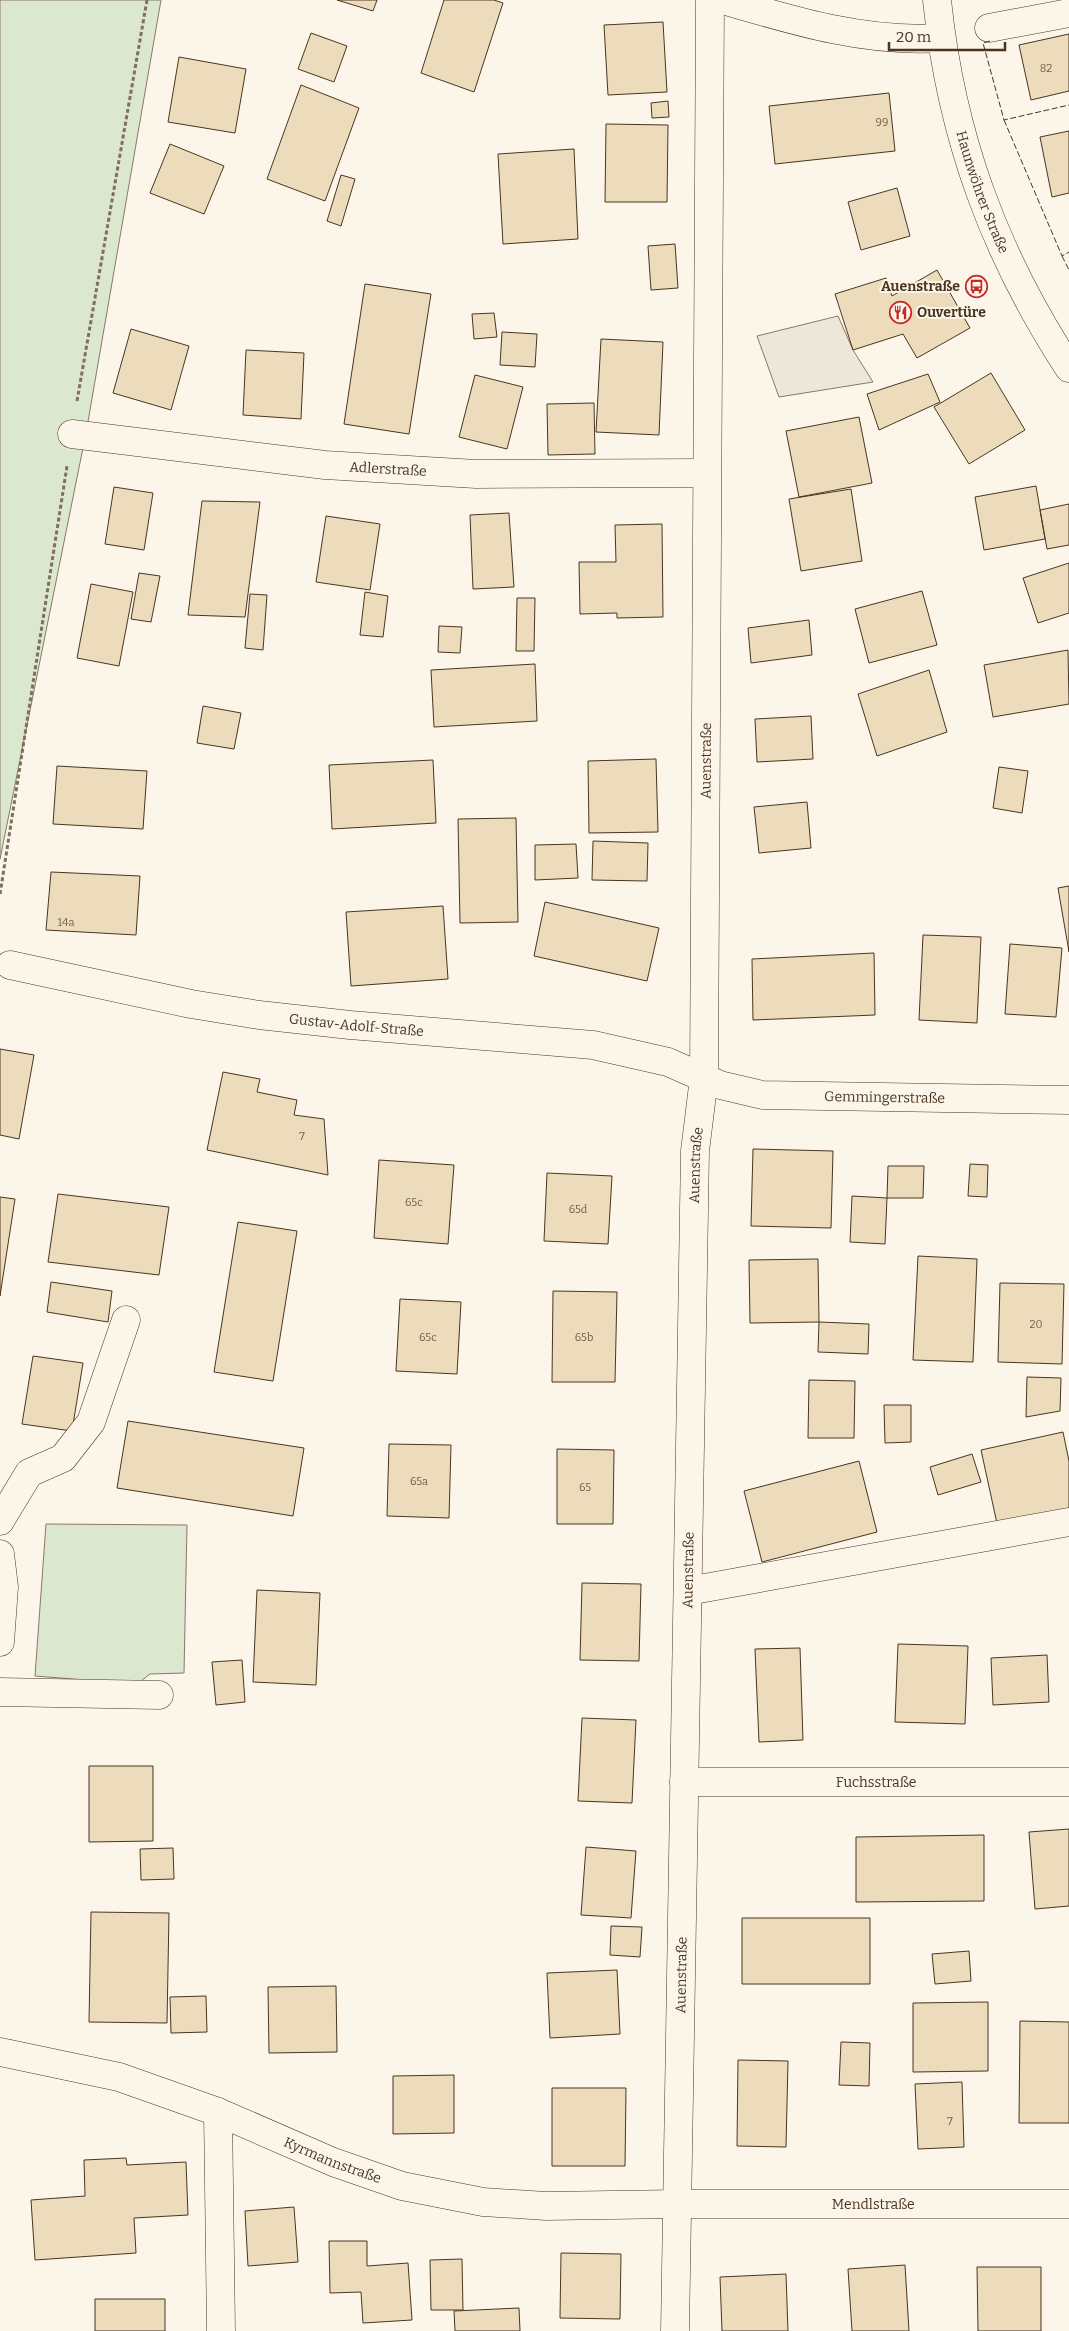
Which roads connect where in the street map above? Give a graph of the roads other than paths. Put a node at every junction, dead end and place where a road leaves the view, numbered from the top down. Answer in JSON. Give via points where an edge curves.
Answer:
{"nodes":[{"id":1,"x":710,"y":0,"type":"edge"},
{"id":2,"x":723,"y":0,"type":"edge"},
{"id":3,"x":937,"y":0,"type":"edge"},
{"id":4,"x":1069,"y":13,"type":"edge"},
{"id":5,"x":989,"y":28,"type":"dead end"},
{"id":6,"x":941,"y":38,"type":"junction"},
{"id":7,"x":1069,"y":368,"type":"edge"},
{"id":8,"x":72,"y":434,"type":"dead end"},
{"id":9,"x":706,"y":473,"type":"junction"},
{"id":10,"x":10,"y":965,"type":"dead end"},
{"id":11,"x":704,"y":1078,"type":"junction"},
{"id":12,"x":1069,"y":1100,"type":"edge"},
{"id":13,"x":126,"y":1320,"type":"dead end"},
{"id":14,"x":0,"y":1521,"type":"edge"},
{"id":15,"x":1069,"y":1522,"type":"edge"},
{"id":16,"x":0,"y":1554,"type":"edge"},
{"id":17,"x":688,"y":1591,"type":"junction"},
{"id":18,"x":0,"y":1642,"type":"edge"},
{"id":19,"x":0,"y":1692,"type":"edge"},
{"id":20,"x":159,"y":1695,"type":"dead end"},
{"id":21,"x":684,"y":1782,"type":"junction"},
{"id":22,"x":1069,"y":1782,"type":"edge"},
{"id":23,"x":0,"y":2052,"type":"edge"},
{"id":24,"x":218,"y":2112,"type":"junction"},
{"id":25,"x":677,"y":2204,"type":"junction"},
{"id":26,"x":1069,"y":2204,"type":"edge"},
{"id":27,"x":220,"y":2331,"type":"edge"},
{"id":28,"x":675,"y":2331,"type":"edge"}],
"edges":[{"from":1,"to":9,"type":"street","name":"Auenstraße"},
{"from":2,"to":6,"type":"street","via":[[797,22],[855,34],[912,40]]},
{"from":3,"to":6,"type":"street","name":"Haunwöhrer Straße"},
{"from":4,"to":5,"type":"street"},
{"from":6,"to":7,"type":"street","name":"Haunwöhrer Straße","via":[[957,121],[979,192],[1014,275]]},
{"from":8,"to":9,"type":"street","name":"Adlerstraße","via":[[334,465],[476,474]]},
{"from":9,"to":11,"type":"street","name":"Auenstraße"},
{"from":10,"to":11,"type":"street","name":"Gustav-Adolf-Straße","via":[[181,1002],[259,1015],[593,1045],[668,1062]]},
{"from":11,"to":12,"type":"street","name":"Gemmingerstraße","via":[[762,1095]]},
{"from":11,"to":17,"type":"street","name":"Auenstraße","via":[[695,1150]]},
{"from":13,"to":14,"type":"street","via":[[91,1422],[63,1458],[29,1473]]},
{"from":15,"to":17,"type":"street"},
{"from":16,"to":18,"type":"street","via":[[4,1586]]},
{"from":17,"to":21,"type":"street","name":"Auenstraße"},
{"from":19,"to":20,"type":"street"},
{"from":21,"to":22,"type":"street","name":"Fuchsstraße"},
{"from":21,"to":25,"type":"street","name":"Auenstraße"},
{"from":23,"to":24,"type":"street","name":"Kyrmannstraße","via":[[119,2077]]},
{"from":24,"to":25,"type":"street","name":"Kyrmannstraße","via":[[332,2162],[402,2186],[483,2202],[546,2206]]},
{"from":24,"to":27,"type":"street"},
{"from":25,"to":26,"type":"street","name":"Mendlstraße"},
{"from":25,"to":28,"type":"street","name":"Auenstraße"}]}
